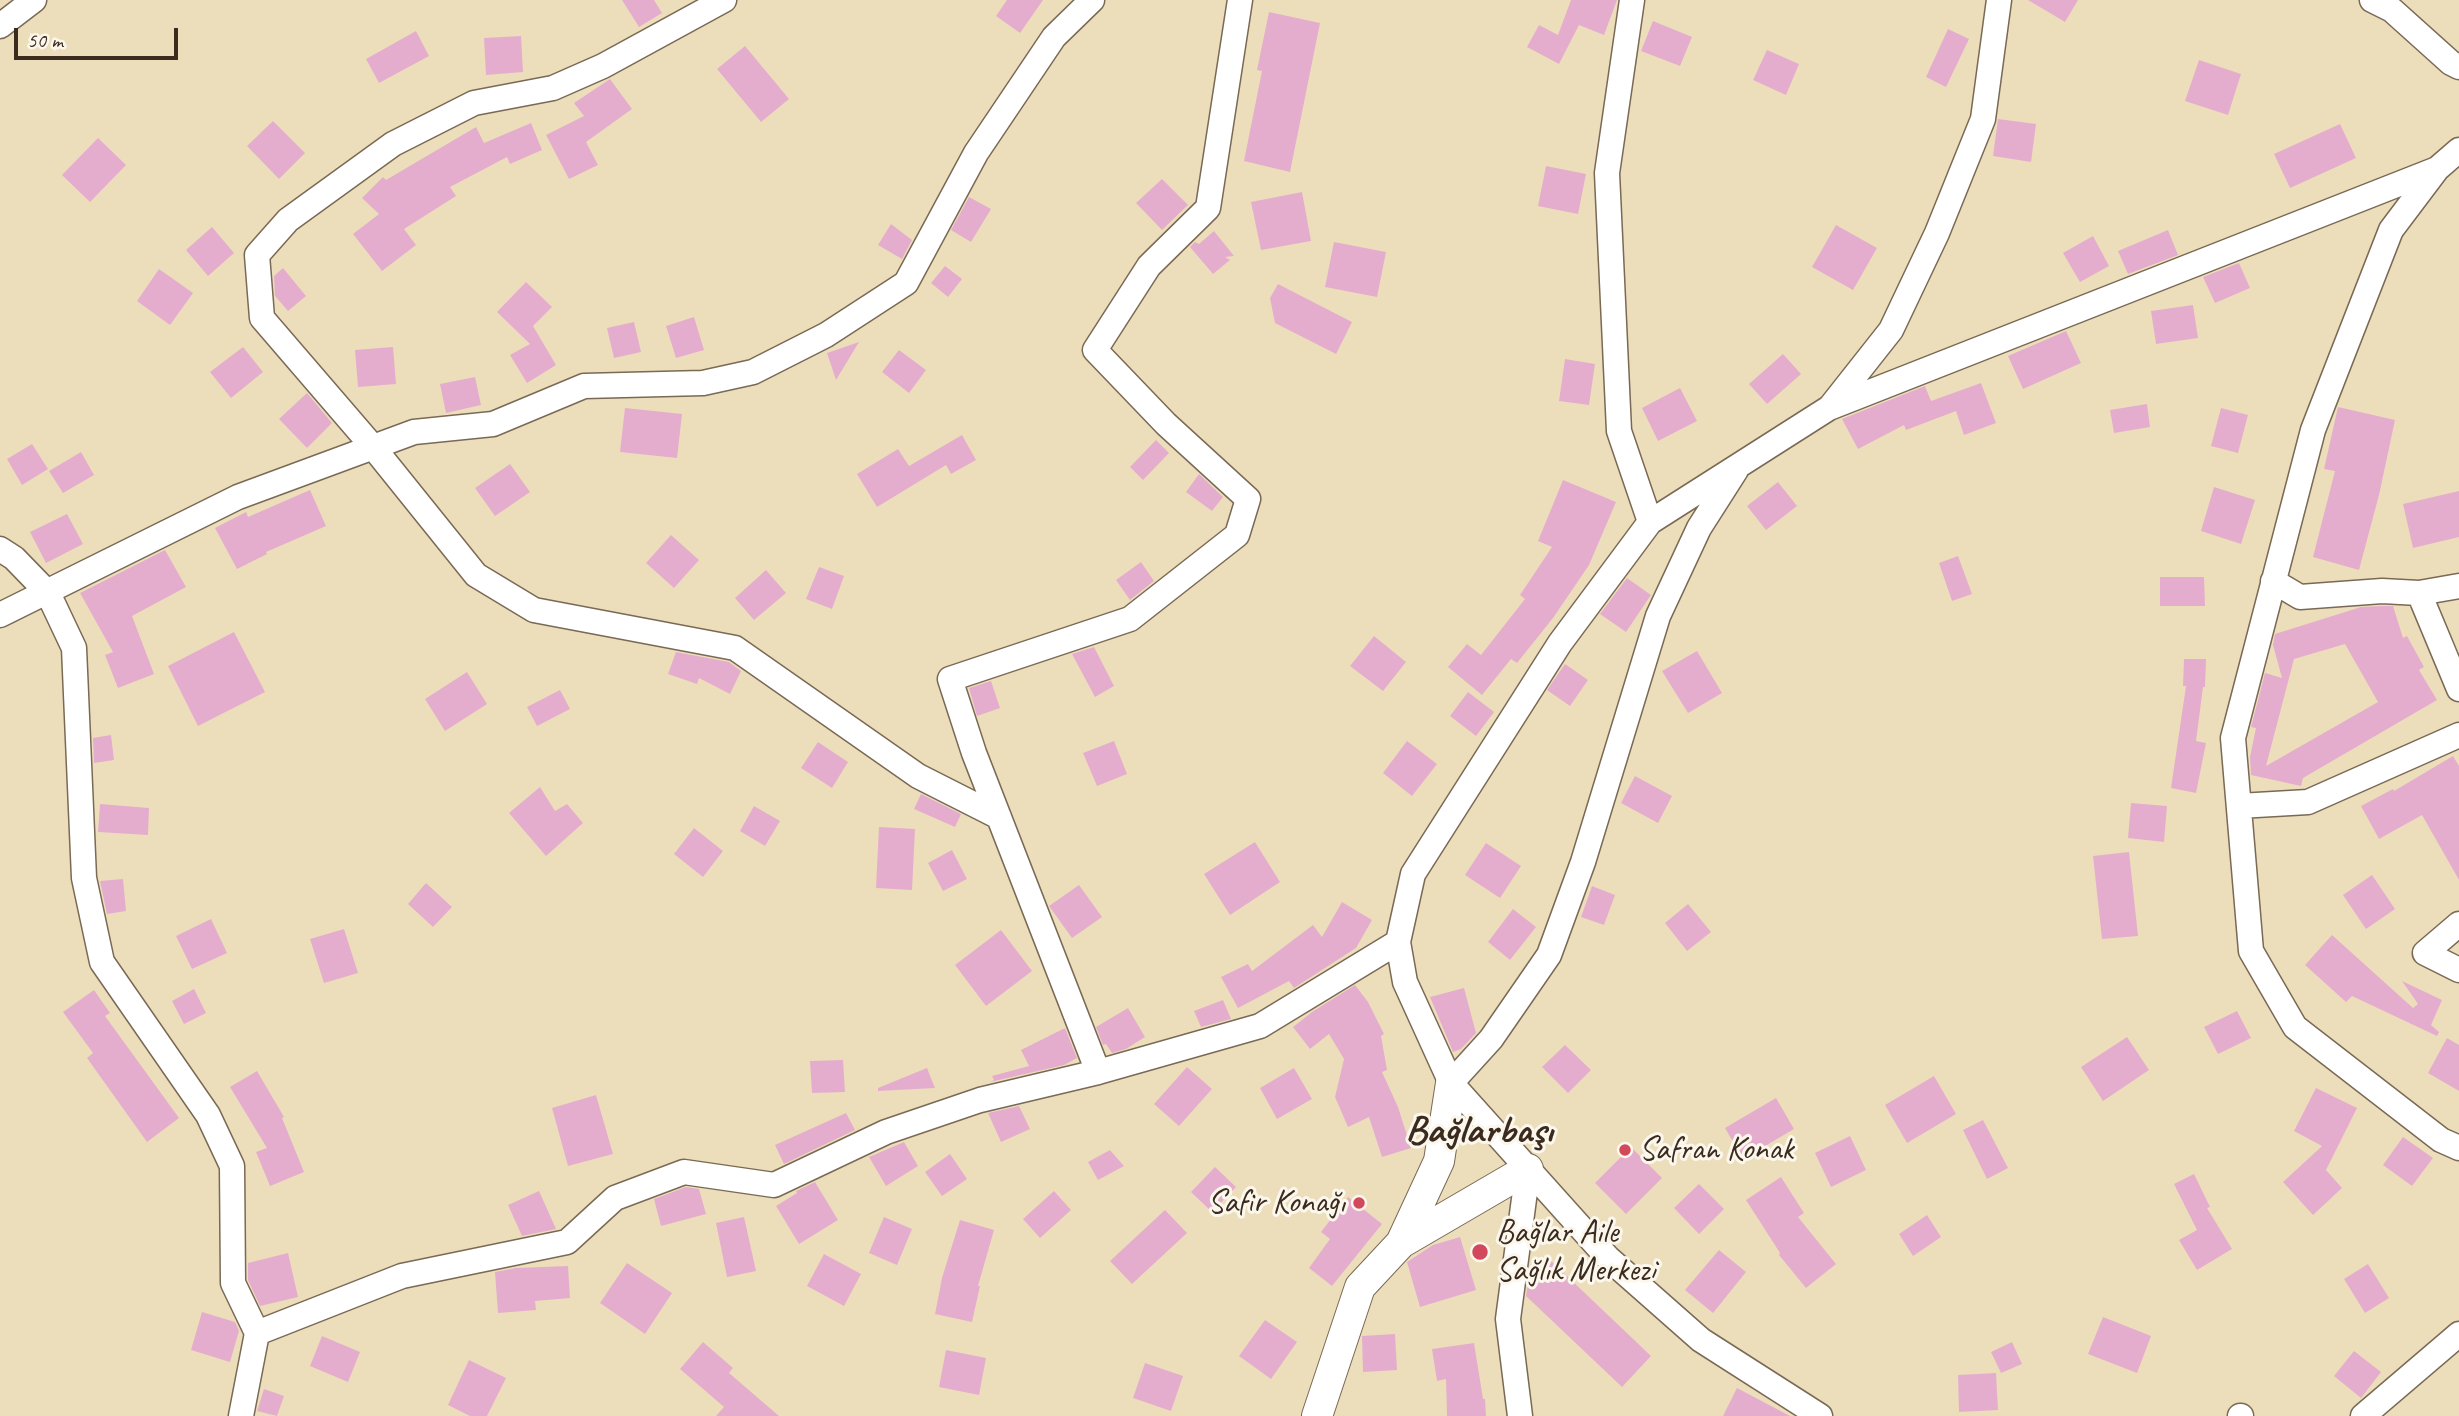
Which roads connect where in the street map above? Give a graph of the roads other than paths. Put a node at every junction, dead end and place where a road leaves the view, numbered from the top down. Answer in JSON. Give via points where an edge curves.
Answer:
{"nodes":[{"id":1,"x":34,"y":0,"type":"edge"},
{"id":2,"x":724,"y":0,"type":"edge"},
{"id":3,"x":1092,"y":0,"type":"edge"},
{"id":4,"x":1240,"y":0,"type":"edge"},
{"id":5,"x":1999,"y":0,"type":"edge"},
{"id":6,"x":2372,"y":0,"type":"edge"},
{"id":7,"x":1630,"y":1,"type":"edge"},
{"id":8,"x":0,"y":26,"type":"edge"},
{"id":9,"x":2459,"y":67,"type":"edge"},
{"id":10,"x":2459,"y":149,"type":"edge"},
{"id":11,"x":2437,"y":169,"type":"junction"},
{"id":12,"x":1829,"y":408,"type":"junction"},
{"id":13,"x":373,"y":447,"type":"junction"},
{"id":14,"x":1741,"y":464,"type":"junction"},
{"id":15,"x":1650,"y":522,"type":"junction"},
{"id":16,"x":0,"y":549,"type":"edge"},
{"id":17,"x":2273,"y":581,"type":"junction"},
{"id":18,"x":2459,"y":586,"type":"edge"},
{"id":19,"x":48,"y":593,"type":"junction"},
{"id":20,"x":2419,"y":593,"type":"junction"},
{"id":21,"x":0,"y":615,"type":"edge"},
{"id":22,"x":2459,"y":689,"type":"edge"},
{"id":23,"x":2459,"y":735,"type":"edge"},
{"id":24,"x":2239,"y":806,"type":"junction"},
{"id":25,"x":999,"y":817,"type":"junction"},
{"id":26,"x":2459,"y":924,"type":"edge"},
{"id":27,"x":1398,"y":942,"type":"junction"},
{"id":28,"x":2459,"y":970,"type":"edge"},
{"id":29,"x":1098,"y":1072,"type":"junction"},
{"id":30,"x":1451,"y":1083,"type":"junction"},
{"id":31,"x":2459,"y":1147,"type":"edge"},
{"id":32,"x":1528,"y":1169,"type":"junction"},
{"id":33,"x":1401,"y":1243,"type":"junction"},
{"id":34,"x":257,"y":1333,"type":"junction"},
{"id":35,"x":2459,"y":1334,"type":"edge"},
{"id":36,"x":241,"y":1416,"type":"edge"},
{"id":37,"x":1317,"y":1416,"type":"edge"},
{"id":38,"x":1520,"y":1416,"type":"edge"},
{"id":39,"x":1820,"y":1416,"type":"edge"},
{"id":40,"x":2362,"y":1416,"type":"edge"}],
"edges":[{"from":1,"to":8,"type":"street"},
{"from":2,"to":13,"type":"street","via":[[565,83],[474,103],[393,144],[288,220],[257,255],[262,318]]},
{"from":3,"to":13,"type":"street","via":[[1054,37],[976,153],[906,283],[826,335],[753,372],[703,383],[584,386],[493,424],[414,432]]},
{"from":4,"to":25,"type":"street","via":[[1208,208],[1149,266],[1095,350],[1248,499],[1237,535],[1130,619],[950,679]]},
{"from":5,"to":12,"type":"street","via":[[1983,119],[1937,233],[1891,330]]},
{"from":6,"to":9,"type":"street","via":[[2392,10]]},
{"from":7,"to":15,"type":"street","via":[[1608,173],[1619,431]]},
{"from":10,"to":11,"type":"street"},
{"from":11,"to":12,"type":"street"},
{"from":11,"to":17,"type":"street","via":[[2391,230],[2313,430]]},
{"from":12,"to":14,"type":"street"},
{"from":13,"to":19,"type":"street","via":[[238,497]]},
{"from":13,"to":25,"type":"street","via":[[475,575],[534,610],[734,648],[918,776]]},
{"from":14,"to":15,"type":"street"},
{"from":14,"to":30,"type":"street","via":[[1699,528],[1658,616],[1587,849],[1549,955],[1491,1039]]},
{"from":15,"to":27,"type":"street","via":[[1560,643],[1413,874]]},
{"from":16,"to":19,"type":"street"},
{"from":17,"to":20,"type":"street","via":[[2300,597]]},
{"from":17,"to":24,"type":"street","via":[[2233,738]]},
{"from":18,"to":20,"type":"street"},
{"from":19,"to":21,"type":"street"},
{"from":19,"to":34,"type":"street","via":[[74,648],[85,878],[102,962],[208,1115],[232,1166],[233,1283]]},
{"from":20,"to":22,"type":"street"},
{"from":23,"to":24,"type":"street","via":[[2308,802]]},
{"from":24,"to":31,"type":"street","via":[[2251,951],[2295,1027],[2441,1140]]},
{"from":25,"to":29,"type":"street"},
{"from":26,"to":28,"type":"street","via":[[2426,953]]},
{"from":27,"to":29,"type":"street","via":[[1260,1026]]},
{"from":27,"to":30,"type":"street","via":[[1405,982]]},
{"from":29,"to":34,"type":"street","via":[[980,1100],[886,1132],[774,1185],[684,1172],[615,1198],[567,1242],[402,1276]]},
{"from":30,"to":32,"type":"street"},
{"from":30,"to":33,"type":"street","via":[[1439,1161]]},
{"from":32,"to":33,"type":"street"},
{"from":32,"to":38,"type":"street","via":[[1508,1319]]},
{"from":32,"to":39,"type":"street","via":[[1608,1258],[1701,1340]]},
{"from":33,"to":37,"type":"street","via":[[1360,1287]]},
{"from":34,"to":36,"type":"street"},
{"from":35,"to":40,"type":"street"}]}
